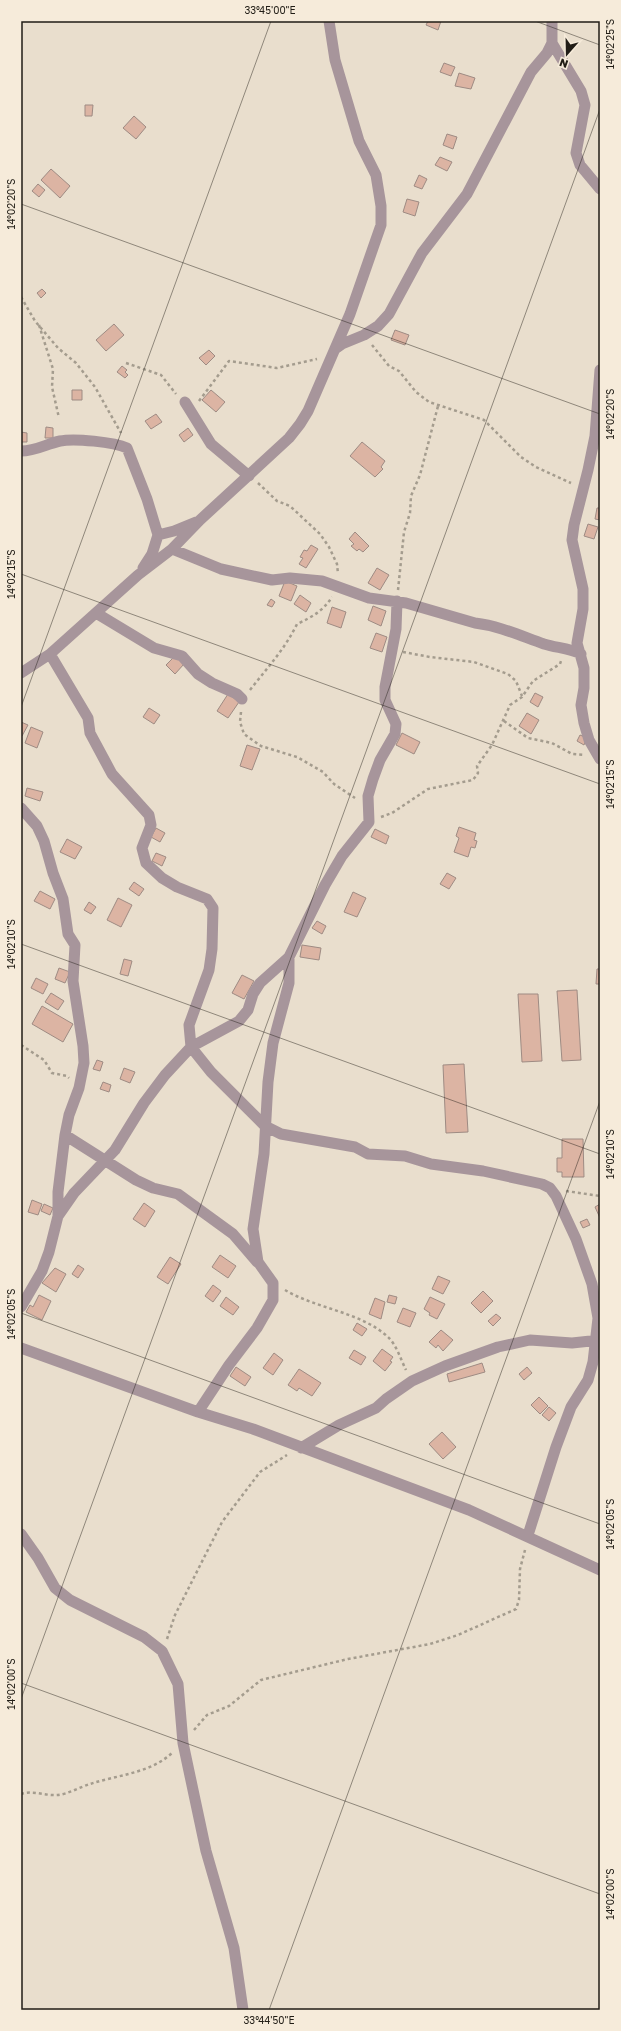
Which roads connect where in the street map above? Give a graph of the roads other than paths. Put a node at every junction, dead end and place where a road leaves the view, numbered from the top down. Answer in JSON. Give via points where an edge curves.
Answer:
{"nodes":[{"id":1,"x":329,"y":21,"type":"edge"},
{"id":2,"x":552,"y":21,"type":"edge"},
{"id":3,"x":552,"y":43,"type":"junction"},
{"id":4,"x":600,"y":189,"type":"edge"},
{"id":5,"x":333,"y":352,"type":"junction"},
{"id":6,"x":600,"y":370,"type":"edge"},
{"id":7,"x":188,"y":406,"type":"road end"},
{"id":8,"x":21,"y":451,"type":"edge"},
{"id":9,"x":248,"y":476,"type":"junction"},
{"id":10,"x":200,"y":520,"type":"junction"},
{"id":11,"x":158,"y":535,"type":"junction"},
{"id":12,"x":172,"y":549,"type":"junction"},
{"id":13,"x":138,"y":575,"type":"junction"},
{"id":14,"x":397,"y":601,"type":"junction"},
{"id":15,"x":96,"y":613,"type":"junction"},
{"id":16,"x":50,"y":654,"type":"junction"},
{"id":17,"x":581,"y":654,"type":"junction"},
{"id":18,"x":21,"y":673,"type":"edge"},
{"id":19,"x":242,"y":700,"type":"road end"},
{"id":20,"x":598,"y":757,"type":"edge"},
{"id":21,"x":21,"y":808,"type":"edge"},
{"id":22,"x":288,"y":957,"type":"junction"},
{"id":23,"x":191,"y":1047,"type":"junction"},
{"id":24,"x":265,"y":1126,"type":"junction"},
{"id":25,"x":65,"y":1135,"type":"junction"},
{"id":26,"x":105,"y":1160,"type":"junction"},
{"id":27,"x":58,"y":1216,"type":"junction"},
{"id":28,"x":258,"y":1262,"type":"junction"},
{"id":29,"x":21,"y":1306,"type":"edge"},
{"id":30,"x":598,"y":1340,"type":"edge"},
{"id":31,"x":21,"y":1348,"type":"edge"},
{"id":32,"x":198,"y":1412,"type":"junction"},
{"id":33,"x":301,"y":1448,"type":"junction"},
{"id":34,"x":21,"y":1534,"type":"edge"},
{"id":35,"x":528,"y":1535,"type":"junction"},
{"id":36,"x":600,"y":1570,"type":"edge"},
{"id":37,"x":243,"y":2010,"type":"edge"}],
"edges":[{"from":1,"to":5,"type":"street","via":[[335,60],[359,141],[376,175],[381,206],[381,225],[377,239]]},
{"from":2,"to":3,"type":"street"},
{"from":3,"to":4,"type":"street","via":[[581,91],[585,105],[576,153],[580,165]]},
{"from":3,"to":5,"type":"street","via":[[541,62],[531,72],[467,194],[422,253],[389,314],[378,326],[342,344]]},
{"from":5,"to":9,"type":"street","via":[[300,424]]},
{"from":6,"to":17,"type":"street","via":[[595,436],[572,540],[583,589],[583,610],[577,643]]},
{"from":7,"to":9,"type":"street","via":[[211,444]]},
{"from":8,"to":11,"type":"street","via":[[33,451],[60,441],[118,444],[127,448]]},
{"from":9,"to":10,"type":"street"},
{"from":10,"to":11,"type":"street"},
{"from":10,"to":12,"type":"street"},
{"from":11,"to":13,"type":"street","via":[[152,554]]},
{"from":12,"to":13,"type":"street"},
{"from":12,"to":14,"type":"street","via":[[221,569],[272,580],[290,578],[322,581],[369,598]]},
{"from":13,"to":15,"type":"street"},
{"from":14,"to":17,"type":"street","via":[[488,625]]},
{"from":14,"to":22,"type":"street","via":[[396,629],[385,687],[385,700],[396,724],[395,734],[380,760],[369,790],[369,822],[346,850]]},
{"from":15,"to":16,"type":"street"},
{"from":15,"to":19,"type":"street","via":[[154,648],[182,656],[198,674],[236,694]]},
{"from":16,"to":18,"type":"street"},
{"from":16,"to":23,"type":"street","via":[[88,718],[90,733],[112,774],[149,815],[151,825],[142,848],[146,863],[162,878],[208,899],[213,908],[209,970],[189,1025]]},
{"from":17,"to":20,"type":"street","via":[[584,688],[581,705],[584,723]]},
{"from":21,"to":25,"type":"street","via":[[37,826],[44,841],[52,873],[63,899],[68,934],[76,955],[73,981],[84,1062]]},
{"from":22,"to":23,"type":"street","via":[[260,983],[248,1010],[239,1021]]},
{"from":22,"to":24,"type":"street","via":[[289,982],[273,1043]]},
{"from":23,"to":24,"type":"street","via":[[211,1072]]},
{"from":23,"to":26,"type":"street","via":[[144,1102],[115,1150]]},
{"from":24,"to":28,"type":"street","via":[[264,1154],[253,1230]]},
{"from":24,"to":30,"type":"street","via":[[281,1134],[355,1147],[368,1154],[405,1156],[431,1164],[483,1171],[550,1188],[576,1239],[592,1284],[598,1318]]},
{"from":25,"to":26,"type":"street"},
{"from":25,"to":27,"type":"street","via":[[58,1192]]},
{"from":26,"to":27,"type":"street","via":[[74,1193]]},
{"from":26,"to":28,"type":"street","via":[[153,1188],[178,1194],[233,1234]]},
{"from":27,"to":29,"type":"street","via":[[42,1271]]},
{"from":28,"to":32,"type":"street","via":[[273,1283],[273,1300],[258,1328],[229,1365]]},
{"from":30,"to":33,"type":"street","via":[[572,1343],[530,1340],[445,1366],[412,1381],[376,1408],[339,1425]]},
{"from":30,"to":35,"type":"street","via":[[588,1380],[571,1407]]},
{"from":31,"to":32,"type":"street"},
{"from":32,"to":33,"type":"street","via":[[253,1428]]},
{"from":33,"to":35,"type":"street","via":[[469,1510]]},
{"from":34,"to":37,"type":"street","via":[[55,1588],[70,1600],[144,1637],[162,1651],[178,1684],[183,1743],[206,1851],[234,1948]]},
{"from":35,"to":36,"type":"street"}]}
